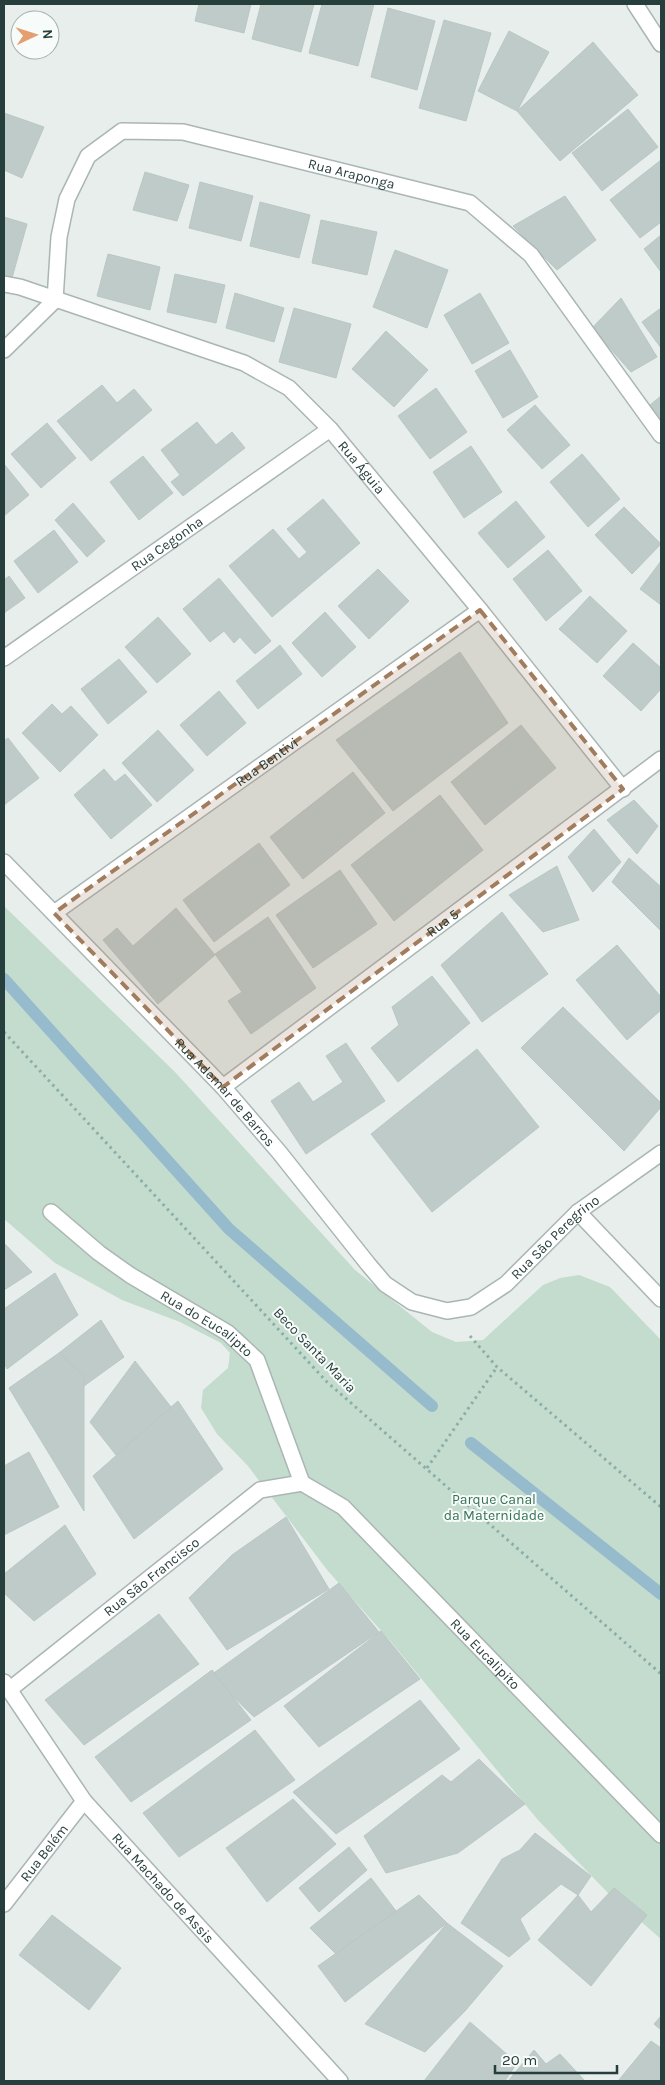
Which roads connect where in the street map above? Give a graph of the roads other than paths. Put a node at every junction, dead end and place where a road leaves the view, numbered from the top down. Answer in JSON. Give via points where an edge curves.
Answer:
{"nodes":[{"id":1,"x":635,"y":4,"type":"edge"},
{"id":2,"x":661,"y":44,"type":"edge"},
{"id":3,"x":4,"y":284,"type":"edge"},
{"id":4,"x":55,"y":300,"type":"junction"},
{"id":5,"x":4,"y":350,"type":"edge"},
{"id":6,"x":330,"y":428,"type":"junction"},
{"id":7,"x":661,"y":435,"type":"edge"},
{"id":8,"x":480,"y":610,"type":"junction"},
{"id":9,"x":4,"y":658,"type":"edge"},
{"id":10,"x":661,"y":759,"type":"edge"},
{"id":11,"x":623,"y":789,"type":"junction"},
{"id":12,"x":4,"y":862,"type":"edge"},
{"id":13,"x":54,"y":914,"type":"junction"},
{"id":14,"x":223,"y":1088,"type":"junction"},
{"id":15,"x":661,"y":1152,"type":"edge"},
{"id":16,"x":51,"y":1212,"type":"dead end"},
{"id":17,"x":578,"y":1212,"type":"junction"},
{"id":18,"x":661,"y":1300,"type":"edge"},
{"id":19,"x":447,"y":1311,"type":"joint"},
{"id":20,"x":302,"y":1483,"type":"junction"},
{"id":21,"x":7,"y":1686,"type":"edge"},
{"id":22,"x":84,"y":1801,"type":"junction"},
{"id":23,"x":661,"y":1835,"type":"edge"},
{"id":24,"x":4,"y":1904,"type":"edge"},
{"id":25,"x":340,"y":2081,"type":"edge"}],
"edges":[{"from":1,"to":2,"type":"street"},
{"from":3,"to":4,"type":"street","name":"Rua Águia"},
{"from":4,"to":5,"type":"street"},
{"from":4,"to":6,"type":"street","name":"Rua Águia","via":[[244,363],[289,388]]},
{"from":4,"to":7,"type":"street","name":"Rua Araponga","via":[[67,199],[88,156],[122,131],[184,132],[470,203],[530,256]]},
{"from":6,"to":8,"type":"street","name":"Rua Águia"},
{"from":6,"to":9,"type":"street","name":"Rua Cegonha"},
{"from":8,"to":11,"type":"street","name":"Rua Águia"},
{"from":8,"to":13,"type":"street","name":"Rua Bentivi"},
{"from":10,"to":11,"type":"street","name":"Rua 5"},
{"from":11,"to":14,"type":"street","name":"Rua 5"},
{"from":12,"to":13,"type":"street","name":"Rua Ademar de Barros"},
{"from":13,"to":14,"type":"street","name":"Rua Ademar de Barros"},
{"from":14,"to":19,"type":"street","name":"Rua Ademar de Barros","via":[[385,1284],[412,1302]]},
{"from":15,"to":17,"type":"street","name":"Rua São Peregrino"},
{"from":16,"to":20,"type":"street","name":"Rua do Eucalipto","via":[[99,1253],[228,1333],[257,1360]]},
{"from":17,"to":18,"type":"street"},
{"from":17,"to":19,"type":"street","name":"Rua São Peregrino","via":[[506,1284],[471,1307]]},
{"from":20,"to":21,"type":"street","name":"Rua São Francisco","via":[[260,1490]]},
{"from":20,"to":23,"type":"street","name":"Rua Eucalipito","via":[[343,1506]]},
{"from":21,"to":22,"type":"street","name":"Rua Machado de Assis"},
{"from":22,"to":24,"type":"street","name":"Rua Belém"},
{"from":22,"to":25,"type":"street","name":"Rua Machado de Assis"}]}
